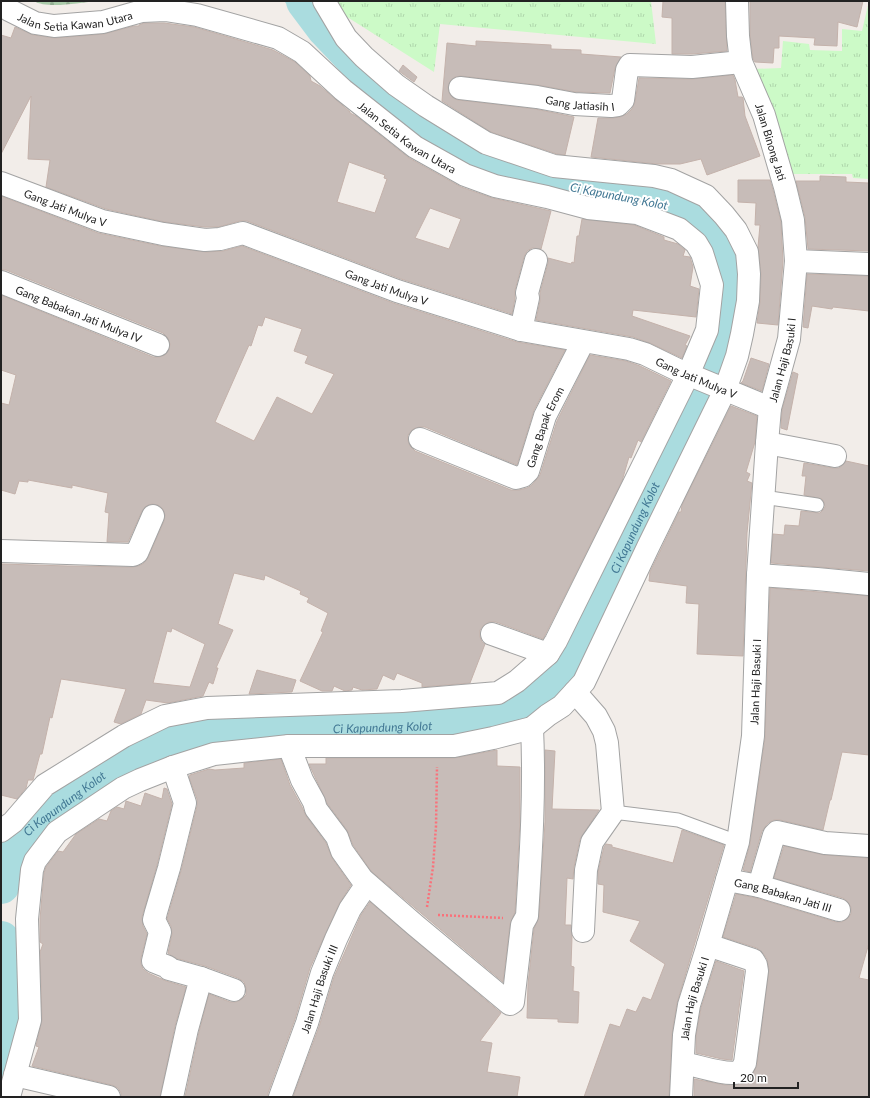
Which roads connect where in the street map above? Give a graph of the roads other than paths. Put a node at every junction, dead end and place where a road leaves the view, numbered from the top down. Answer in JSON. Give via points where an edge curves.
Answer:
{"nodes":[{"id":1,"x":324,"y":1,"type":"edge"},
{"id":2,"x":737,"y":1,"type":"edge"},
{"id":3,"x":1,"y":3,"type":"edge"},
{"id":4,"x":741,"y":62,"type":"junction"},
{"id":5,"x":460,"y":88,"type":"dead end"},
{"id":6,"x":1,"y":183,"type":"edge"},
{"id":7,"x":536,"y":260,"type":"dead end"},
{"id":8,"x":796,"y":261,"type":"junction"},
{"id":9,"x":869,"y":264,"type":"edge"},
{"id":10,"x":1,"y":282,"type":"edge"},
{"id":11,"x":521,"y":330,"type":"junction"},
{"id":12,"x":583,"y":342,"type":"junction"},
{"id":13,"x":158,"y":345,"type":"dead end"},
{"id":14,"x":692,"y":376,"type":"junction"},
{"id":15,"x":721,"y":388,"type":"junction"},
{"id":16,"x":770,"y":408,"type":"junction"},
{"id":17,"x":420,"y":440,"type":"dead end"},
{"id":18,"x":767,"y":443,"type":"junction"},
{"id":19,"x":835,"y":456,"type":"dead end"},
{"id":20,"x":763,"y":497,"type":"junction"},
{"id":21,"x":816,"y":505,"type":"dead end"},
{"id":22,"x":153,"y":516,"type":"dead end"},
{"id":23,"x":1,"y":551,"type":"edge"},
{"id":24,"x":758,"y":575,"type":"junction"},
{"id":25,"x":869,"y":584,"type":"edge"},
{"id":26,"x":492,"y":634,"type":"dead end"},
{"id":27,"x":548,"y":654,"type":"junction"},
{"id":28,"x":575,"y":692,"type":"junction"},
{"id":29,"x":532,"y":728,"type":"junction"},
{"id":30,"x":289,"y":746,"type":"junction"},
{"id":31,"x":173,"y":767,"type":"junction"},
{"id":32,"x":613,"y":812,"type":"junction"},
{"id":33,"x":1,"y":830,"type":"edge"},
{"id":34,"x":738,"y":842,"type":"junction"},
{"id":35,"x":869,"y":846,"type":"edge"},
{"id":36,"x":726,"y":880,"type":"junction"},
{"id":37,"x":367,"y":884,"type":"junction"},
{"id":38,"x":759,"y":886,"type":"junction"},
{"id":39,"x":838,"y":910,"type":"dead end"},
{"id":40,"x":583,"y":931,"type":"dead end"},
{"id":41,"x":708,"y":945,"type":"junction"},
{"id":42,"x":201,"y":978,"type":"junction"},
{"id":43,"x":234,"y":990,"type":"dead end"},
{"id":44,"x":683,"y":1063,"type":"junction"},
{"id":45,"x":16,"y":1075,"type":"junction"},
{"id":46,"x":9,"y":1097,"type":"edge"},
{"id":47,"x":108,"y":1097,"type":"edge"},
{"id":48,"x":172,"y":1097,"type":"edge"},
{"id":49,"x":280,"y":1097,"type":"edge"},
{"id":50,"x":681,"y":1097,"type":"edge"}],
"edges":[{"from":1,"to":15,"type":"street","via":[[346,38],[364,57],[396,85],[486,143],[554,166],[654,176],[706,196],[736,230],[747,252],[749,274],[748,301],[737,356]]},
{"from":2,"to":4,"type":"street","name":"Jalan Binong Jati"},
{"from":3,"to":14,"type":"street","name":"Jalan Setia Kawan Utara","via":[[35,23],[54,26],[103,22],[142,11],[165,10],[197,15],[278,38],[302,52],[343,90],[415,147],[465,175],[495,186],[588,208],[637,213],[679,229],[696,243],[702,253],[712,285],[707,330]]},
{"from":4,"to":5,"type":"street","name":"Gang Jatiasih I","via":[[692,67],[630,64],[623,100],[618,105],[611,106],[574,104]]},
{"from":4,"to":8,"type":"street","name":"Jalan Binong Jati","via":[[764,115],[785,186],[793,220]]},
{"from":6,"to":11,"type":"street","name":"Gang Jati Mulya V","via":[[102,221],[163,234],[206,240],[243,233],[397,291]]},
{"from":7,"to":11,"type":"street"},
{"from":8,"to":9,"type":"street"},
{"from":8,"to":16,"type":"street","name":"Jalan Haji Basuki I","via":[[788,339]]},
{"from":10,"to":13,"type":"street","name":"Gang Babakan Jati Mulya IV"},
{"from":11,"to":12,"type":"street","name":"Gang Jati Mulya V"},
{"from":12,"to":14,"type":"street","name":"Gang Jati Mulya V","via":[[629,349]]},
{"from":12,"to":17,"type":"street","name":"Gang Bapak Erom","via":[[545,416],[528,471],[523,476],[516,478]]},
{"from":14,"to":15,"type":"street","name":"Gang Jati Mulya V"},
{"from":14,"to":27,"type":"street","name":"Jalan Setia Kawan Utara"},
{"from":15,"to":16,"type":"street","name":"Gang Jati Mulya V"},
{"from":15,"to":28,"type":"street","via":[[584,682]]},
{"from":16,"to":18,"type":"street","name":"Jalan Haji Basuki I"},
{"from":18,"to":19,"type":"street"},
{"from":18,"to":20,"type":"street","name":"Jalan Haji Basuki I"},
{"from":20,"to":21,"type":"lane"},
{"from":20,"to":24,"type":"street","name":"Jalan Haji Basuki I"},
{"from":22,"to":23,"type":"street","via":[[137,553],[133,555]]},
{"from":24,"to":25,"type":"street"},
{"from":24,"to":34,"type":"street","name":"Jalan Haji Basuki I","via":[[753,736]]},
{"from":26,"to":27,"type":"street"},
{"from":27,"to":33,"type":"street","via":[[517,681],[498,693],[402,700],[207,708],[165,716],[124,736],[45,785],[13,822]]},
{"from":28,"to":29,"type":"street","via":[[562,706]]},
{"from":28,"to":32,"type":"street","via":[[596,716],[604,731]]},
{"from":29,"to":30,"type":"street","via":[[454,746]]},
{"from":29,"to":37,"type":"street","via":[[532,837],[526,919],[522,925],[513,1002],[510,1004],[496,993]]},
{"from":30,"to":31,"type":"street","via":[[214,754]]},
{"from":30,"to":37,"type":"street","via":[[316,809],[337,838],[342,851]]},
{"from":31,"to":42,"type":"street","via":[[185,803],[154,920],[160,932],[153,961],[169,969]]},
{"from":31,"to":45,"type":"street","via":[[123,788],[57,832],[35,860],[27,919],[30,1020]]},
{"from":32,"to":34,"type":"lane","via":[[678,820]]},
{"from":32,"to":40,"type":"street","via":[[592,842],[586,870]]},
{"from":34,"to":36,"type":"street","name":"Jalan Haji Basuki I"},
{"from":35,"to":38,"type":"street","via":[[825,844],[777,832]]},
{"from":36,"to":38,"type":"street","name":"Gang Babakan Jati III"},
{"from":36,"to":41,"type":"street","name":"Jalan Haji Basuki I"},
{"from":37,"to":49,"type":"street","name":"Jalan Haji Basuki III","via":[[350,909],[322,973]]},
{"from":38,"to":39,"type":"street","name":"Gang Babakan Jati III"},
{"from":41,"to":44,"type":"street","name":"Jalan Haji Basuki I","via":[[689,1005]]},
{"from":41,"to":44,"type":"street","via":[[754,960],[756,965],[745,1063],[740,1072],[736,1073]]},
{"from":42,"to":43,"type":"street"},
{"from":42,"to":48,"type":"street"},
{"from":44,"to":50,"type":"street","name":"Jalan Haji Basuki I"},
{"from":45,"to":46,"type":"street"},
{"from":45,"to":47,"type":"street"}]}
